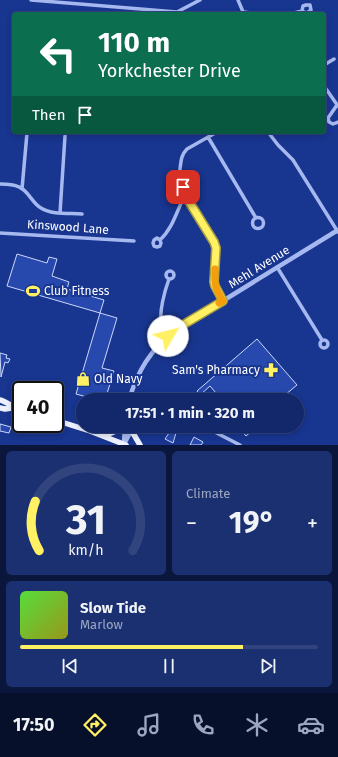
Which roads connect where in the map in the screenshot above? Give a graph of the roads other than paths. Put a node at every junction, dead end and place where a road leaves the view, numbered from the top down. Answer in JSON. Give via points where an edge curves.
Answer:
{"nodes":[{"id":1,"x":31,"y":0,"type":"edge"},
{"id":2,"x":200,"y":0,"type":"edge"},
{"id":3,"x":238,"y":0,"type":"edge"},
{"id":4,"x":134,"y":9,"type":"joint"},
{"id":5,"x":302,"y":10,"type":"dead end"},
{"id":6,"x":244,"y":12,"type":"edge"},
{"id":7,"x":296,"y":12,"type":"edge"},
{"id":8,"x":334,"y":59,"type":"dead end"},
{"id":9,"x":326,"y":64,"type":"edge"},
{"id":10,"x":326,"y":89,"type":"edge"},
{"id":11,"x":337,"y":106,"type":"edge"},
{"id":12,"x":338,"y":122,"type":"edge"},
{"id":13,"x":27,"y":134,"type":"edge"},
{"id":14,"x":213,"y":134,"type":"edge"},
{"id":15,"x":270,"y":134,"type":"edge"},
{"id":16,"x":64,"y":136,"type":"dead end"},
{"id":17,"x":208,"y":137,"type":"junction"},
{"id":18,"x":0,"y":184,"type":"edge"},
{"id":19,"x":22,"y":188,"type":"junction"},
{"id":20,"x":185,"y":195,"type":"junction"},
{"id":21,"x":60,"y":213,"type":"junction"},
{"id":22,"x":82,"y":214,"type":"dead end"},
{"id":23,"x":256,"y":218,"type":"dead end"},
{"id":24,"x":338,"y":231,"type":"edge"},
{"id":25,"x":0,"y":233,"type":"edge"},
{"id":26,"x":160,"y":240,"type":"dead end"},
{"id":27,"x":134,"y":241,"type":"dead end"},
{"id":28,"x":278,"y":267,"type":"junction"},
{"id":29,"x":169,"y":279,"type":"dead end"},
{"id":30,"x":223,"y":301,"type":"junction"},
{"id":31,"x":168,"y":336,"type":"junction"},
{"id":32,"x":322,"y":340,"type":"dead end"},
{"id":33,"x":132,"y":393,"type":"edge"},
{"id":34,"x":0,"y":400,"type":"edge"},
{"id":35,"x":0,"y":408,"type":"edge"},
{"id":36,"x":12,"y":408,"type":"joint"},
{"id":37,"x":64,"y":423,"type":"edge"},
{"id":38,"x":111,"y":433,"type":"edge"},
{"id":39,"x":130,"y":433,"type":"edge"},
{"id":40,"x":132,"y":433,"type":"edge"},
{"id":41,"x":217,"y":433,"type":"edge"},
{"id":42,"x":104,"y":436,"type":"junction"},
{"id":43,"x":125,"y":444,"type":"edge"},
{"id":44,"x":140,"y":445,"type":"edge"},
{"id":45,"x":240,"y":445,"type":"edge"}],
"edges":[{"from":1,"to":4,"type":"street"},
{"from":2,"to":4,"type":"street","via":[[177,12]]},
{"from":3,"to":6,"type":"street"},
{"from":5,"to":7,"type":"street"},
{"from":8,"to":9,"type":"street"},
{"from":10,"to":11,"type":"street"},
{"from":11,"to":12,"type":"street","via":[[328,118],[333,124]]},
{"from":13,"to":19,"type":"street"},
{"from":14,"to":17,"type":"street"},
{"from":15,"to":24,"type":"street","via":[[293,160]]},
{"from":16,"to":21,"type":"street"},
{"from":17,"to":20,"type":"street","via":[[187,149],[181,158],[180,178]]},
{"from":17,"to":23,"type":"street"},
{"from":18,"to":19,"type":"street"},
{"from":19,"to":21,"type":"street","via":[[42,209]]},
{"from":20,"to":26,"type":"street","via":[[169,230]]},
{"from":20,"to":30,"type":"street","via":[[214,242],[214,282]]},
{"from":21,"to":22,"type":"street"},
{"from":24,"to":28,"type":"street","name":"Mehl Avenue"},
{"from":25,"to":27,"type":"street","name":"Kinswood Lane"},
{"from":28,"to":30,"type":"street","name":"Mehl Avenue"},
{"from":28,"to":32,"type":"street"},
{"from":29,"to":31,"type":"street","via":[[161,317],[161,324]]},
{"from":30,"to":31,"type":"street","name":"Mehl Avenue"},
{"from":31,"to":33,"type":"street","name":"Mehl Avenue","via":[[147,359]]},
{"from":34,"to":36,"type":"main road"},
{"from":35,"to":36,"type":"main road"},
{"from":37,"to":42,"type":"main road"},
{"from":38,"to":42,"type":"main road"},
{"from":39,"to":43,"type":"street"},
{"from":40,"to":44,"type":"main road"},
{"from":41,"to":45,"type":"street"},
{"from":42,"to":43,"type":"main road"}]}
